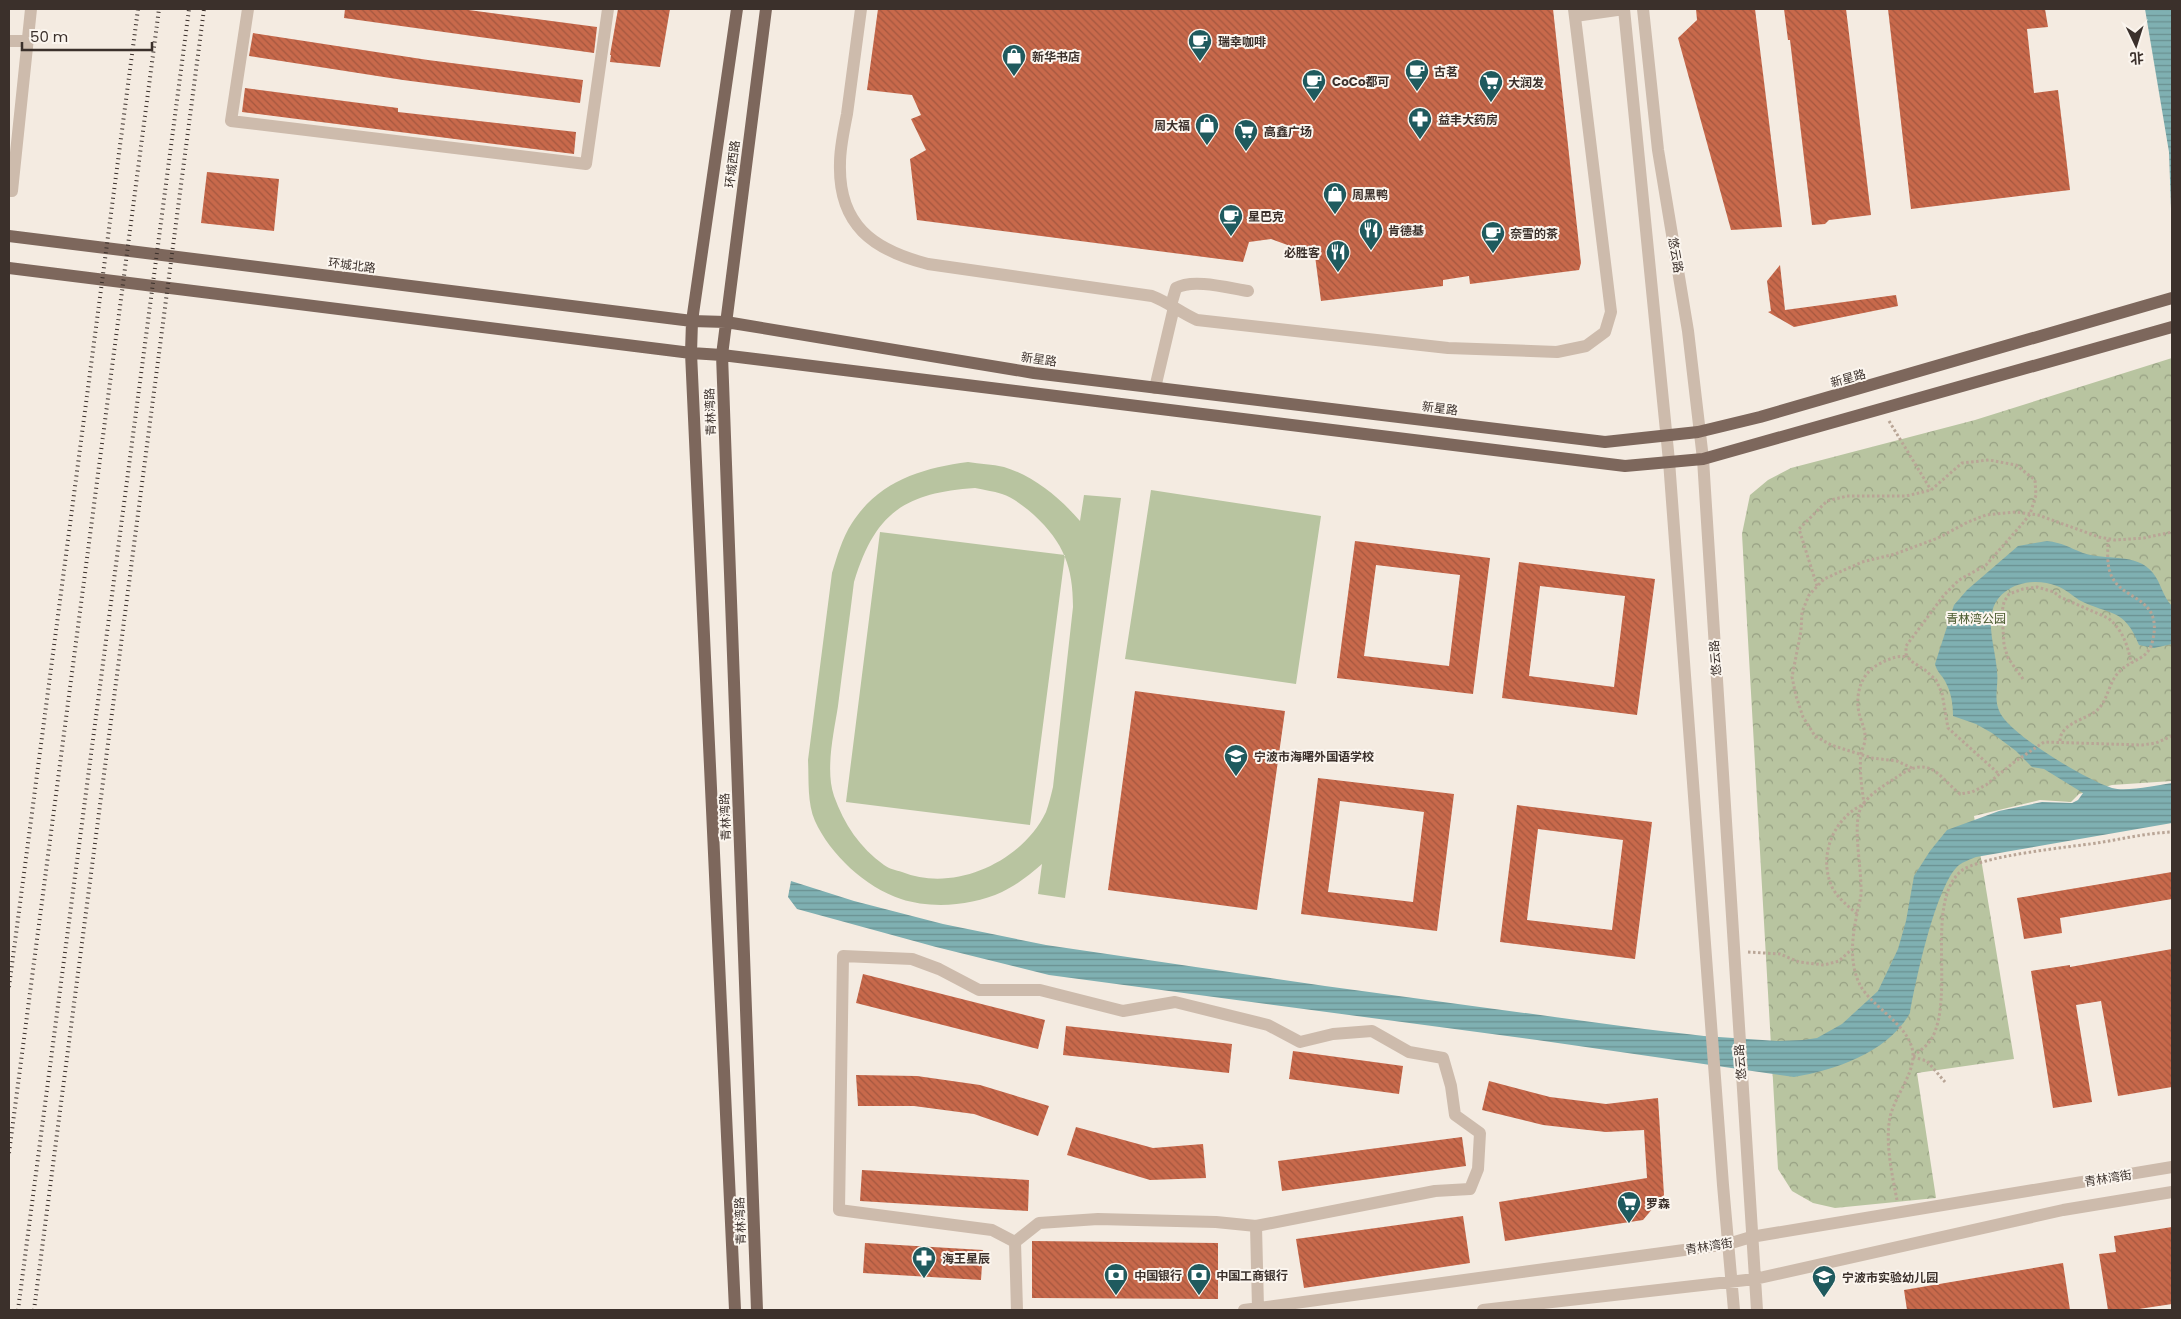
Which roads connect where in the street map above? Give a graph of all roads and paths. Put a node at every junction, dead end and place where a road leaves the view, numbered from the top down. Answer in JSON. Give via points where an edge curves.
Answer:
{"nodes":[{"id":1,"x":31,"y":9,"type":"edge"},
{"id":2,"x":248,"y":9,"type":"edge"},
{"id":3,"x":608,"y":9,"type":"edge"},
{"id":4,"x":736,"y":9,"type":"edge"},
{"id":5,"x":766,"y":9,"type":"edge"},
{"id":6,"x":861,"y":9,"type":"edge"},
{"id":7,"x":1624,"y":9,"type":"edge"},
{"id":8,"x":1643,"y":9,"type":"edge"},
{"id":9,"x":1574,"y":12,"type":"edge"},
{"id":10,"x":9,"y":41,"type":"edge"},
{"id":11,"x":28,"y":41,"type":"junction"},
{"id":12,"x":9,"y":191,"type":"edge"},
{"id":13,"x":9,"y":236,"type":"edge"},
{"id":14,"x":9,"y":268,"type":"edge"},
{"id":15,"x":1248,"y":291,"type":"dead end"},
{"id":16,"x":2169,"y":299,"type":"edge"},
{"id":17,"x":1172,"y":306,"type":"junction"},
{"id":18,"x":692,"y":321,"type":"junction"},
{"id":19,"x":726,"y":322,"type":"junction"},
{"id":20,"x":2172,"y":327,"type":"edge"},
{"id":21,"x":691,"y":353,"type":"junction"},
{"id":22,"x":722,"y":355,"type":"junction"},
{"id":23,"x":1155,"y":388,"type":"junction"},
{"id":24,"x":1881,"y":409,"type":"junction"},
{"id":25,"x":1698,"y":432,"type":"junction"},
{"id":26,"x":1666,"y":436,"type":"junction"},
{"id":27,"x":1703,"y":459,"type":"junction"},
{"id":28,"x":1669,"y":461,"type":"junction"},
{"id":29,"x":1932,"y":490,"type":"junction"},
{"id":30,"x":2030,"y":514,"type":"junction"},
{"id":31,"x":2172,"y":532,"type":"edge"},
{"id":32,"x":2108,"y":539,"type":"junction"},
{"id":33,"x":1817,"y":586,"type":"junction"},
{"id":34,"x":1908,"y":657,"type":"junction"},
{"id":35,"x":2131,"y":663,"type":"junction"},
{"id":36,"x":2023,"y":679,"type":"dead end"},
{"id":37,"x":2172,"y":736,"type":"edge"},
{"id":38,"x":2060,"y":741,"type":"junction"},
{"id":39,"x":1861,"y":755,"type":"junction"},
{"id":40,"x":1912,"y":768,"type":"junction"},
{"id":41,"x":1999,"y":774,"type":"junction"},
{"id":42,"x":1864,"y":804,"type":"junction"},
{"id":43,"x":2172,"y":832,"type":"edge"},
{"id":44,"x":1857,"y":914,"type":"junction"},
{"id":45,"x":1852,"y":949,"type":"junction"},
{"id":46,"x":1733,"y":953,"type":"junction"},
{"id":47,"x":1913,"y":1057,"type":"junction"},
{"id":48,"x":1945,"y":1082,"type":"dead end"},
{"id":49,"x":2172,"y":1167,"type":"edge"},
{"id":50,"x":2172,"y":1192,"type":"edge"},
{"id":51,"x":1899,"y":1212,"type":"junction"},
{"id":52,"x":1256,"y":1226,"type":"junction"},
{"id":53,"x":1751,"y":1237,"type":"junction"},
{"id":54,"x":1014,"y":1242,"type":"junction"},
{"id":55,"x":1728,"y":1244,"type":"junction"},
{"id":56,"x":1755,"y":1279,"type":"junction"},
{"id":57,"x":1732,"y":1282,"type":"junction"},
{"id":58,"x":1258,"y":1308,"type":"junction"},
{"id":59,"x":735,"y":1310,"type":"edge"},
{"id":60,"x":757,"y":1310,"type":"edge"},
{"id":61,"x":1017,"y":1310,"type":"edge"},
{"id":62,"x":1244,"y":1310,"type":"edge"},
{"id":63,"x":1483,"y":1310,"type":"edge"},
{"id":64,"x":1734,"y":1310,"type":"edge"},
{"id":65,"x":1757,"y":1310,"type":"edge"}],
"edges":[{"from":1,"to":11,"type":"street"},
{"from":2,"to":3,"type":"street","via":[[231,121],[586,164]]},
{"from":4,"to":18,"type":"main road","name":"青林湾路"},
{"from":5,"to":19,"type":"main road","name":"环城西路"},
{"from":6,"to":17,"type":"street","via":[[840,163],[842,196],[855,224],[882,248],[903,258],[1152,296]]},
{"from":7,"to":9,"type":"street"},
{"from":7,"to":26,"type":"street"},
{"from":8,"to":25,"type":"street","name":"悠云路","via":[[1658,150],[1688,331]]},
{"from":9,"to":17,"type":"street","via":[[1611,312],[1605,332],[1586,346],[1557,352],[1448,348],[1197,320]]},
{"from":10,"to":11,"type":"street"},
{"from":11,"to":12,"type":"street","via":[[12,191]]},
{"from":13,"to":18,"type":"main road","name":"环城北路"},
{"from":14,"to":21,"type":"main road"},
{"from":15,"to":17,"type":"street","via":[[1183,284],[1176,288]]},
{"from":16,"to":25,"type":"main road","name":"新星路","via":[[1760,418]]},
{"from":17,"to":23,"type":"street"},
{"from":18,"to":19,"type":"main road","name":"新星路"},
{"from":18,"to":21,"type":"main road","name":"青林湾路"},
{"from":19,"to":22,"type":"main road","name":"青林湾路"},
{"from":19,"to":23,"type":"main road","name":"新星路","via":[[1034,373]]},
{"from":20,"to":24,"type":"main road"},
{"from":21,"to":22,"type":"main road"},
{"from":21,"to":59,"type":"main road","name":"青林湾路"},
{"from":22,"to":28,"type":"main road","via":[[1584,462],[1625,466]]},
{"from":22,"to":60,"type":"main road","name":"青林湾路"},
{"from":23,"to":26,"type":"main road","name":"新星路","via":[[1606,442]]},
{"from":24,"to":27,"type":"main road"},
{"from":24,"to":29,"type":"path"},
{"from":25,"to":26,"type":"main road","name":"新星路"},
{"from":25,"to":27,"type":"street","name":"悠云路"},
{"from":26,"to":28,"type":"street"},
{"from":27,"to":28,"type":"main road"},
{"from":27,"to":46,"type":"street","name":"悠云路"},
{"from":28,"to":55,"type":"street"},
{"from":29,"to":30,"type":"path","via":[[1962,463],[1989,460],[2016,465],[2035,480],[2036,495]]},
{"from":29,"to":33,"type":"path","via":[[1906,496],[1847,496],[1827,501],[1799,530]]},
{"from":30,"to":32,"type":"path"},
{"from":30,"to":33,"type":"path","via":[[1986,515],[1938,538],[1862,562],[1824,579]]},
{"from":30,"to":34,"type":"path","via":[[1986,565],[1959,580],[1944,595],[1906,646]]},
{"from":31,"to":32,"type":"path","via":[[2128,540]]},
{"from":32,"to":35,"type":"path","via":[[2111,576],[2116,584],[2145,604],[2154,626],[2149,650],[2141,659]]},
{"from":33,"to":39,"type":"path","via":[[1802,612],[1792,677],[1796,696],[1803,717],[1815,736]]},
{"from":34,"to":39,"type":"path","via":[[1891,658],[1874,667],[1862,680],[1858,694],[1865,740]]},
{"from":34,"to":41,"type":"path","via":[[1936,680],[1948,728]]},
{"from":35,"to":36,"type":"path","via":[[2122,634],[2108,618],[2048,590],[2037,587],[2023,589],[2009,594],[2004,602],[2002,625],[2008,658]]},
{"from":35,"to":38,"type":"path","via":[[2116,675],[2101,707],[2064,729]]},
{"from":37,"to":38,"type":"path","via":[[2156,743],[2142,744]]},
{"from":38,"to":41,"type":"path","via":[[2044,742]]},
{"from":39,"to":40,"type":"path","via":[[1887,758]]},
{"from":39,"to":42,"type":"path"},
{"from":40,"to":41,"type":"path","via":[[1929,768],[1960,794],[1979,789]]},
{"from":40,"to":42,"type":"path","via":[[1882,787]]},
{"from":42,"to":44,"type":"path","via":[[1859,812],[1858,825],[1862,891]]},
{"from":42,"to":44,"type":"path","via":[[1843,817],[1829,845],[1826,863],[1833,888]]},
{"from":43,"to":47,"type":"path","via":[[2002,857],[1960,872],[1948,890],[1943,909],[1937,1027],[1932,1040]]},
{"from":44,"to":45,"type":"path"},
{"from":45,"to":46,"type":"path","via":[[1839,961],[1824,965],[1799,962],[1780,954]]},
{"from":45,"to":47,"type":"path","via":[[1861,987],[1905,1034]]},
{"from":46,"to":53,"type":"street","name":"悠云路"},
{"from":47,"to":48,"type":"path","via":[[1927,1061]]},
{"from":47,"to":51,"type":"path","via":[[1890,1118],[1890,1146]]},
{"from":49,"to":51,"type":"street","name":"青林湾街"},
{"from":50,"to":56,"type":"street","name":"青林湾街","via":[[2063,1210]]},
{"from":51,"to":53,"type":"street","name":"青林湾街"},
{"from":52,"to":54,"type":"street","via":[[1216,1222],[1088,1220],[1039,1223]]},
{"from":52,"to":54,"type":"street","via":[[1425,1193],[1470,1189],[1478,1169],[1480,1133],[1455,1115],[1443,1058],[1409,1052],[1372,1031],[1333,1034],[1300,1042],[1268,1025],[1175,1002],[1122,1012],[1040,990],[979,990],[912,959],[843,956],[839,1210],[992,1230]]},
{"from":52,"to":58,"type":"street"},
{"from":53,"to":55,"type":"street","name":"青林湾街"},
{"from":53,"to":56,"type":"street","name":"悠云路"},
{"from":54,"to":61,"type":"street"},
{"from":55,"to":57,"type":"street"},
{"from":55,"to":58,"type":"street","name":"青林湾街"},
{"from":56,"to":57,"type":"street","name":"青林湾街"},
{"from":56,"to":65,"type":"street","name":"悠云路"},
{"from":57,"to":63,"type":"street","name":"青林湾街"},
{"from":57,"to":64,"type":"street"},
{"from":58,"to":62,"type":"street","name":"青林湾街"}]}
